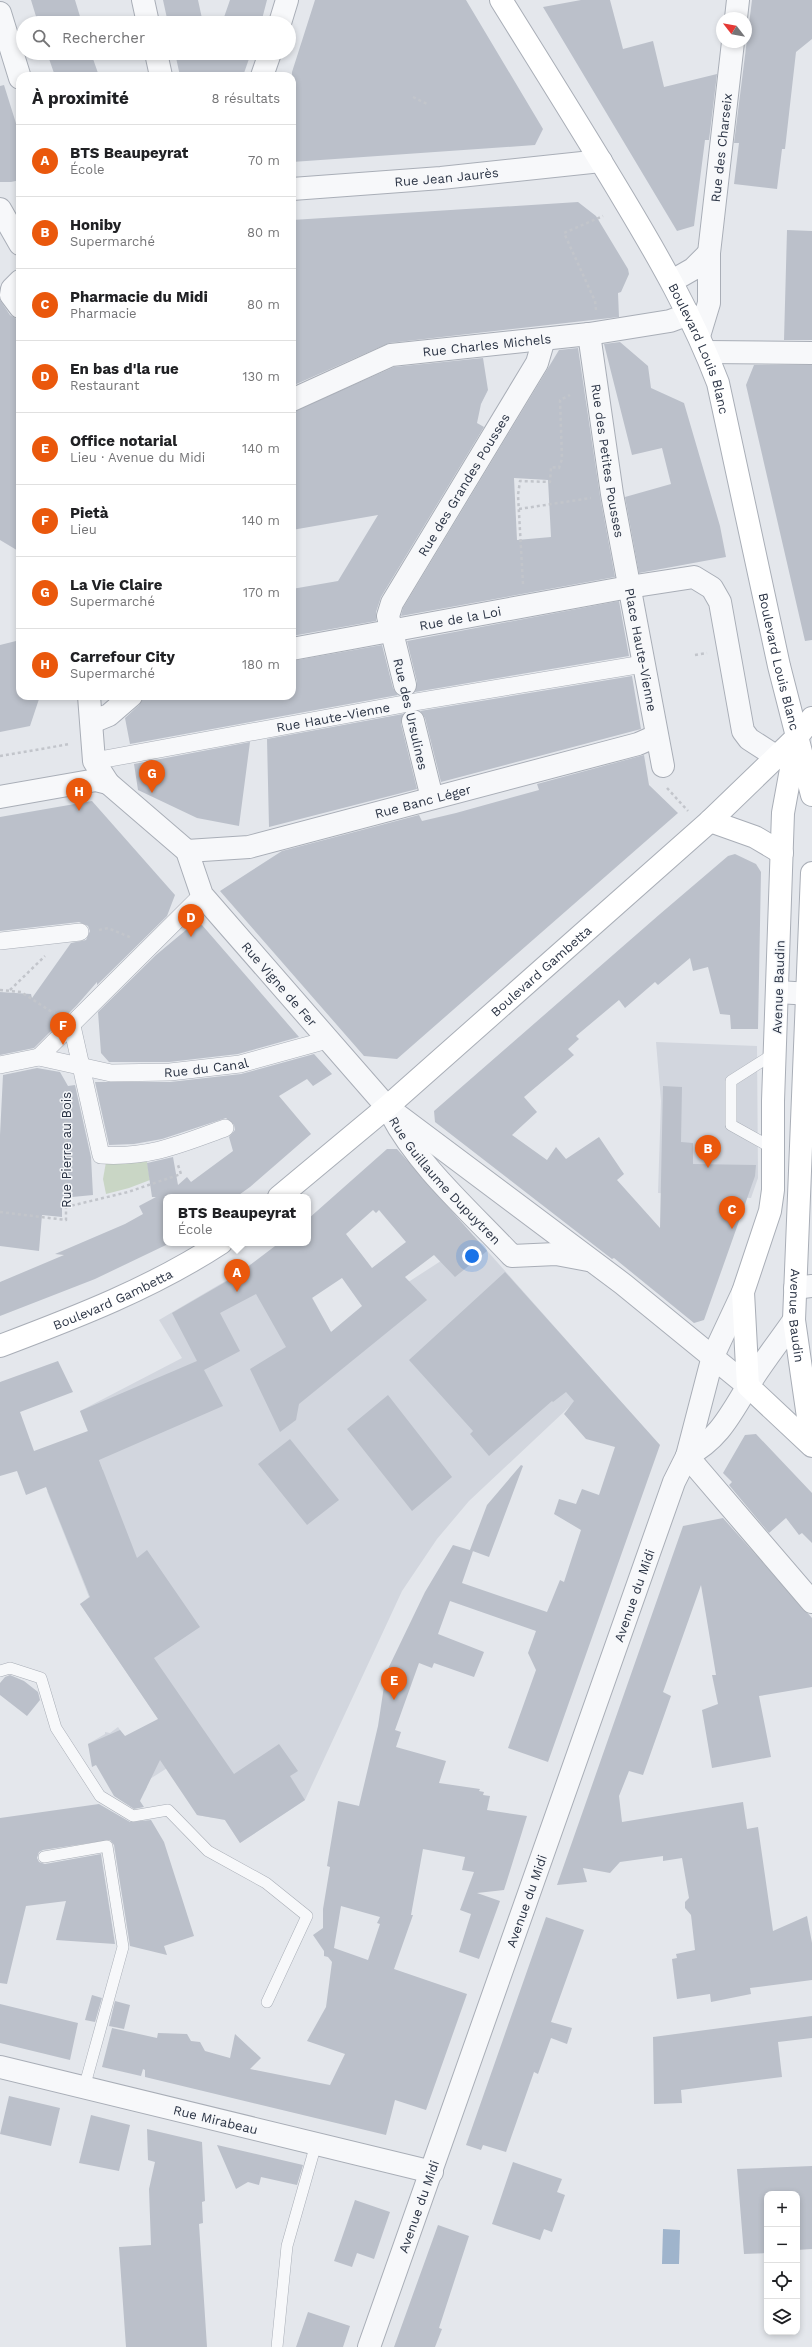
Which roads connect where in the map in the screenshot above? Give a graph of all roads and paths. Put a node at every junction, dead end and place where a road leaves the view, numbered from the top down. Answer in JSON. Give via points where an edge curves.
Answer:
{"nodes":[{"id":1,"x":143,"y":0,"type":"edge"},
{"id":2,"x":287,"y":0,"type":"edge"},
{"id":3,"x":501,"y":0,"type":"edge"},
{"id":4,"x":738,"y":0,"type":"edge"},
{"id":5,"x":737,"y":12,"type":"edge"},
{"id":6,"x":146,"y":16,"type":"edge"},
{"id":7,"x":282,"y":16,"type":"edge"},
{"id":8,"x":0,"y":17,"type":"edge"},
{"id":9,"x":732,"y":48,"type":"edge"},
{"id":10,"x":158,"y":60,"type":"edge"},
{"id":11,"x":268,"y":60,"type":"edge"},
{"id":12,"x":18,"y":72,"type":"edge"},
{"id":13,"x":160,"y":72,"type":"edge"},
{"id":14,"x":263,"y":72,"type":"edge"},
{"id":15,"x":413,"y":97,"type":"dead end"},
{"id":16,"x":428,"y":105,"type":"dead end"},
{"id":17,"x":601,"y":161,"type":"junction"},
{"id":18,"x":296,"y":189,"type":"edge"},
{"id":19,"x":16,"y":208,"type":"edge"},
{"id":20,"x":0,"y":209,"type":"edge"},
{"id":21,"x":603,"y":216,"type":"dead end"},
{"id":22,"x":16,"y":237,"type":"edge"},
{"id":23,"x":709,"y":253,"type":"junction"},
{"id":24,"x":672,"y":281,"type":"junction"},
{"id":25,"x":689,"y":314,"type":"junction"},
{"id":26,"x":594,"y":334,"type":"junction"},
{"id":27,"x":544,"y":339,"type":"junction"},
{"id":28,"x":703,"y":344,"type":"junction"},
{"id":29,"x":812,"y":353,"type":"edge"},
{"id":30,"x":570,"y":395,"type":"dead end"},
{"id":31,"x":296,"y":398,"type":"edge"},
{"id":32,"x":612,"y":494,"type":"junction"},
{"id":33,"x":519,"y":509,"type":"junction"},
{"id":34,"x":629,"y":587,"type":"junction"},
{"id":35,"x":524,"y":607,"type":"junction"},
{"id":36,"x":391,"y":631,"type":"junction"},
{"id":37,"x":296,"y":648,"type":"edge"},
{"id":38,"x":643,"y":664,"type":"junction"},
{"id":39,"x":89,"y":700,"type":"edge"},
{"id":40,"x":126,"y":700,"type":"edge"},
{"id":41,"x":409,"y":703,"type":"junction"},
{"id":42,"x":812,"y":718,"type":"edge"},
{"id":43,"x":807,"y":733,"type":"edge"},
{"id":44,"x":656,"y":736,"type":"junction"},
{"id":45,"x":92,"y":741,"type":"junction"},
{"id":46,"x":0,"y":756,"type":"edge"},
{"id":47,"x":777,"y":757,"type":"junction"},
{"id":48,"x":663,"y":775,"type":"joint"},
{"id":49,"x":108,"y":783,"type":"junction"},
{"id":50,"x":812,"y":794,"type":"edge"},
{"id":51,"x":0,"y":797,"type":"edge"},
{"id":52,"x":432,"y":798,"type":"junction"},
{"id":53,"x":688,"y":811,"type":"dead end"},
{"id":54,"x":710,"y":821,"type":"junction"},
{"id":55,"x":187,"y":851,"type":"junction"},
{"id":56,"x":782,"y":853,"type":"junction"},
{"id":57,"x":812,"y":873,"type":"edge"},
{"id":58,"x":202,"y":895,"type":"junction"},
{"id":59,"x":80,"y":932,"type":"joint"},
{"id":60,"x":53,"y":936,"type":"junction"},
{"id":61,"x":0,"y":941,"type":"edge"},
{"id":62,"x":153,"y":946,"type":"junction"},
{"id":63,"x":0,"y":990,"type":"edge"},
{"id":64,"x":10,"y":990,"type":"junction"},
{"id":65,"x":777,"y":992,"type":"junction"},
{"id":66,"x":811,"y":995,"type":"edge"},
{"id":67,"x":72,"y":1026,"type":"junction"},
{"id":68,"x":327,"y":1040,"type":"junction"},
{"id":69,"x":775,"y":1053,"type":"junction"},
{"id":70,"x":39,"y":1057,"type":"junction"},
{"id":71,"x":64,"y":1062,"type":"junction"},
{"id":72,"x":0,"y":1065,"type":"edge"},
{"id":73,"x":82,"y":1065,"type":"junction"},
{"id":74,"x":388,"y":1107,"type":"junction"},
{"id":75,"x":225,"y":1128,"type":"dead end"},
{"id":76,"x":774,"y":1149,"type":"junction"},
{"id":77,"x":181,"y":1174,"type":"dead end"},
{"id":78,"x":283,"y":1194,"type":"edge"},
{"id":79,"x":66,"y":1207,"type":"junction"},
{"id":80,"x":0,"y":1212,"type":"edge"},
{"id":81,"x":216,"y":1246,"type":"edge"},
{"id":82,"x":592,"y":1260,"type":"junction"},
{"id":83,"x":743,"y":1292,"type":"junction"},
{"id":84,"x":806,"y":1292,"type":"edge"},
{"id":85,"x":794,"y":1320,"type":"junction"},
{"id":86,"x":0,"y":1346,"type":"edge"},
{"id":87,"x":713,"y":1356,"type":"junction"},
{"id":88,"x":748,"y":1386,"type":"junction"},
{"id":89,"x":812,"y":1446,"type":"edge"},
{"id":90,"x":687,"y":1456,"type":"junction"},
{"id":91,"x":812,"y":1602,"type":"edge"},
{"id":92,"x":0,"y":1671,"type":"edge"},
{"id":93,"x":44,"y":1857,"type":"dead end"},
{"id":94,"x":267,"y":2002,"type":"dead end"},
{"id":95,"x":0,"y":2067,"type":"edge"},
{"id":96,"x":84,"y":2088,"type":"junction"},
{"id":97,"x":316,"y":2144,"type":"junction"},
{"id":98,"x":432,"y":2172,"type":"junction"},
{"id":99,"x":276,"y":2347,"type":"edge"},
{"id":100,"x":369,"y":2347,"type":"edge"}],
"edges":[{"from":1,"to":6,"type":"street"},
{"from":2,"to":7,"type":"street"},
{"from":3,"to":17,"type":"main road","name":"Boulevard Louis Blanc"},
{"from":4,"to":5,"type":"street"},
{"from":8,"to":12,"type":"street"},
{"from":9,"to":23,"type":"street","name":"Rue des Charseix"},
{"from":10,"to":13,"type":"street"},
{"from":11,"to":14,"type":"street"},
{"from":15,"to":16,"type":"path"},
{"from":17,"to":18,"type":"street","name":"Rue Jean Jaurès","via":[[441,178]]},
{"from":17,"to":24,"type":"main road","name":"Boulevard Louis Blanc"},
{"from":19,"to":20,"type":"street"},
{"from":20,"to":22,"type":"street"},
{"from":21,"to":26,"type":"path","via":[[564,232],[596,301]]},
{"from":23,"to":24,"type":"street","via":[[693,269]]},
{"from":23,"to":28,"type":"street","name":"Rue des Charseix","via":[[709,303]]},
{"from":24,"to":25,"type":"main road","name":"Boulevard Louis Blanc"},
{"from":25,"to":26,"type":"street","name":"Rue Charles Michels","via":[[670,321]]},
{"from":25,"to":28,"type":"main road","name":"Boulevard Louis Blanc"},
{"from":26,"to":27,"type":"street","name":"Rue Charles Michels"},
{"from":26,"to":32,"type":"street","name":"Rue des Petites Pousses"},
{"from":27,"to":31,"type":"street","name":"Rue Charles Michels","via":[[391,355]]},
{"from":27,"to":36,"type":"street","name":"Rue des Grandes Pousses","via":[[537,363],[392,603],[388,616]]},
{"from":28,"to":29,"type":"street"},
{"from":28,"to":43,"type":"main road","name":"Boulevard Louis Blanc","via":[[718,383],[779,666]]},
{"from":30,"to":33,"type":"path","via":[[560,400],[562,459],[559,468],[551,467],[550,482],[520,481]]},
{"from":32,"to":33,"type":"path"},
{"from":32,"to":34,"type":"street","name":"Rue des Petites Pousses"},
{"from":33,"to":35,"type":"path"},
{"from":34,"to":35,"type":"street","name":"Rue de la Loi"},
{"from":34,"to":38,"type":"street","name":"Place Haute-Vienne"},
{"from":34,"to":47,"type":"street","name":"Place Haute-Vienne","via":[[694,577],[712,588],[720,602],[743,731],[749,740]]},
{"from":35,"to":36,"type":"street","name":"Rue de la Loi"},
{"from":36,"to":37,"type":"street","name":"Rue de la Loi"},
{"from":36,"to":41,"type":"street","name":"Rue des Ursulines"},
{"from":38,"to":41,"type":"street","name":"Rue Haute-Vienne"},
{"from":38,"to":44,"type":"street","name":"Place Haute-Vienne"},
{"from":39,"to":45,"type":"street"},
{"from":40,"to":45,"type":"street","via":[[109,715]]},
{"from":41,"to":45,"type":"street","name":"Rue Haute-Vienne"},
{"from":41,"to":52,"type":"street","name":"Rue des Ursulines"},
{"from":42,"to":43,"type":"main road","name":"Boulevard Gambetta"},
{"from":43,"to":47,"type":"main road","name":"Boulevard Gambetta"},
{"from":43,"to":50,"type":"main road"},
{"from":43,"to":56,"type":"main road","name":"Avenue Baudin","via":[[783,813]]},
{"from":44,"to":48,"type":"street","name":"Place Haute-Vienne"},
{"from":44,"to":52,"type":"street","name":"Rue Banc Léger","via":[[638,744]]},
{"from":45,"to":46,"type":"path"},
{"from":45,"to":49,"type":"street"},
{"from":47,"to":54,"type":"main road","name":"Boulevard Gambetta"},
{"from":48,"to":53,"type":"path"},
{"from":49,"to":51,"type":"street","via":[[96,780]]},
{"from":49,"to":55,"type":"street"},
{"from":52,"to":55,"type":"street","name":"Rue Banc Léger","via":[[249,847]]},
{"from":54,"to":56,"type":"main road","via":[[755,837]]},
{"from":54,"to":74,"type":"main road","name":"Boulevard Gambetta"},
{"from":55,"to":58,"type":"street","name":"Rue Vigne de Fer"},
{"from":56,"to":65,"type":"main road","name":"Avenue Baudin"},
{"from":57,"to":66,"type":"main road","name":"Avenue Baudin"},
{"from":58,"to":62,"type":"street"},
{"from":58,"to":68,"type":"street","name":"Rue Vigne de Fer"},
{"from":59,"to":60,"type":"street"},
{"from":59,"to":62,"type":"path","via":[[108,928]]},
{"from":60,"to":61,"type":"street"},
{"from":60,"to":64,"type":"path","via":[[44,959]]},
{"from":62,"to":67,"type":"street"},
{"from":63,"to":64,"type":"path"},
{"from":64,"to":67,"type":"path","via":[[21,992]]},
{"from":65,"to":66,"type":"street"},
{"from":65,"to":69,"type":"main road","name":"Avenue Baudin"},
{"from":66,"to":84,"type":"main road","name":"Avenue Baudin"},
{"from":67,"to":70,"type":"street"},
{"from":67,"to":73,"type":"street"},
{"from":68,"to":73,"type":"street","name":"Rue du Canal","via":[[240,1064],[170,1072],[111,1073]]},
{"from":68,"to":74,"type":"street","name":"Rue Vigne de Fer"},
{"from":69,"to":76,"type":"main road","name":"Avenue Baudin"},
{"from":69,"to":76,"type":"lane","via":[[731,1081],[731,1125]]},
{"from":70,"to":71,"type":"street","name":"Rue du Canal"},
{"from":70,"to":72,"type":"street"},
{"from":71,"to":73,"type":"street","name":"Rue du Canal"},
{"from":71,"to":79,"type":"path","name":"Rue Pierre au Bois"},
{"from":73,"to":75,"type":"street","via":[[101,1155],[140,1155],[173,1147]]},
{"from":74,"to":78,"type":"main road","name":"Boulevard Gambetta"},
{"from":74,"to":82,"type":"street","name":"Rue Guillaume Dupuytren"},
{"from":74,"to":82,"type":"street","name":"Rue Guillaume Dupuytren","via":[[401,1134],[424,1162],[512,1256],[556,1254]]},
{"from":76,"to":83,"type":"main road","name":"Avenue Baudin","via":[[770,1211]]},
{"from":77,"to":79,"type":"path","via":[[128,1192]]},
{"from":79,"to":80,"type":"path","name":"Rue Pierre au Bois","via":[[66,1220]]},
{"from":81,"to":86,"type":"main road","name":"Boulevard Gambetta","via":[[191,1263],[124,1296]]},
{"from":82,"to":87,"type":"street","name":"Rue Guillaume Dupuytren"},
{"from":83,"to":87,"type":"street","name":"Avenue Baudin"},
{"from":83,"to":88,"type":"main road","name":"Avenue Baudin"},
{"from":84,"to":85,"type":"main road","name":"Avenue Baudin"},
{"from":85,"to":88,"type":"street"},
{"from":85,"to":89,"type":"main road","name":"Avenue Baudin"},
{"from":87,"to":88,"type":"street","name":"Rue Guillaume Dupuytren"},
{"from":87,"to":90,"type":"street","name":"Avenue du Midi"},
{"from":88,"to":89,"type":"main road","name":"Avenue Baudin"},
{"from":88,"to":90,"type":"street","via":[[732,1413],[705,1447]]},
{"from":90,"to":91,"type":"street"},
{"from":90,"to":98,"type":"street","name":"Avenue du Midi","via":[[674,1482]]},
{"from":92,"to":94,"type":"lane","via":[[10,1668],[41,1678],[56,1728],[100,1796],[133,1816],[168,1810],[208,1851],[266,1883],[306,1916]]},
{"from":93,"to":96,"type":"lane","via":[[107,1846],[123,1947]]},
{"from":95,"to":96,"type":"street","name":"Rue Mirabeau"},
{"from":96,"to":97,"type":"street","name":"Rue Mirabeau"},
{"from":97,"to":98,"type":"street","name":"Rue Mirabeau"},
{"from":97,"to":99,"type":"lane","via":[[287,2246]]},
{"from":98,"to":100,"type":"street","name":"Avenue du Midi"}]}
